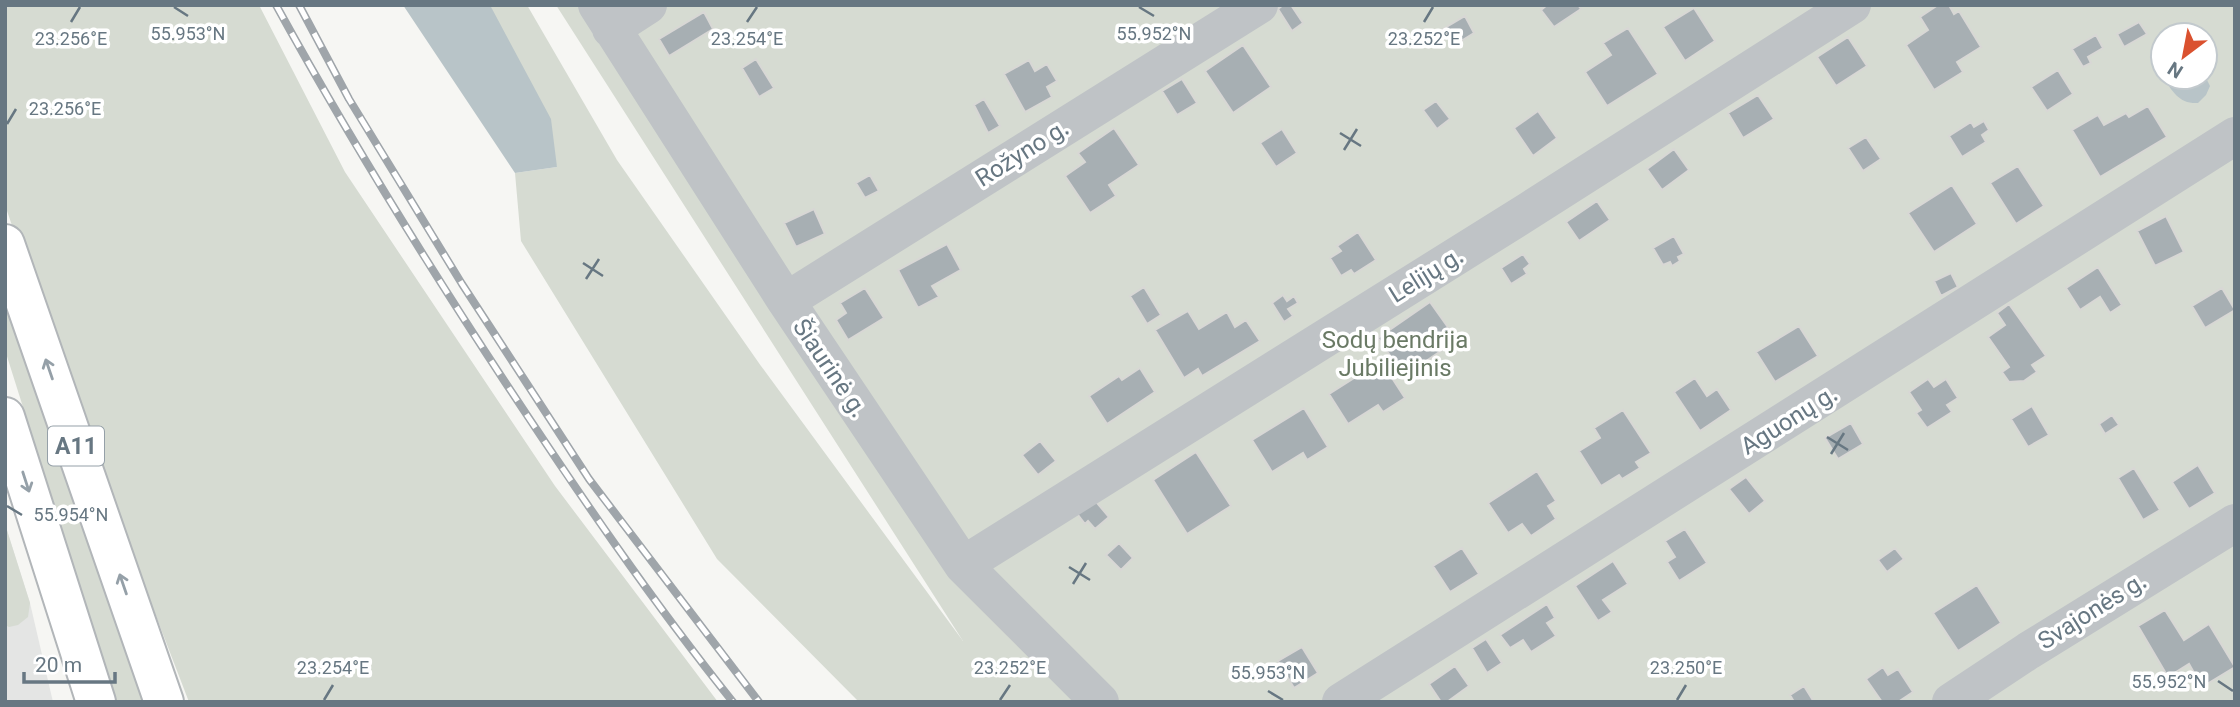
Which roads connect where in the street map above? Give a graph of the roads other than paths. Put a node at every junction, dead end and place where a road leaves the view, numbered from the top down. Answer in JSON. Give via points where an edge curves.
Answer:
{"nodes":[{"id":1,"x":648,"y":5,"type":"edge"},
{"id":2,"x":1259,"y":5,"type":"edge"},
{"id":3,"x":1852,"y":5,"type":"edge"},
{"id":4,"x":604,"y":17,"type":"edge"},
{"id":5,"x":2235,"y":136,"type":"edge"},
{"id":6,"x":5,"y":244,"type":"edge"},
{"id":7,"x":786,"y":301,"type":"junction"},
{"id":8,"x":5,"y":417,"type":"edge"},
{"id":9,"x":2235,"y":523,"type":"edge"},
{"id":10,"x":963,"y":565,"type":"junction"},
{"id":11,"x":96,"y":702,"type":"edge"},
{"id":12,"x":164,"y":702,"type":"edge"},
{"id":13,"x":1100,"y":702,"type":"edge"},
{"id":14,"x":1342,"y":702,"type":"edge"},
{"id":15,"x":1951,"y":702,"type":"edge"}],
"edges":[{"from":1,"to":4,"type":"street"},
{"from":2,"to":7,"type":"street","name":"Rožyno g."},
{"from":3,"to":10,"type":"street","name":"Lelijų g."},
{"from":4,"to":7,"type":"street","name":"Šiaurinė g."},
{"from":5,"to":14,"type":"street","name":"Aguonų g."},
{"from":12,"to":6,"type":"highway","number":"A11","one_way":true},
{"from":7,"to":10,"type":"street","name":"Šiaurinė g."},
{"from":8,"to":11,"type":"highway","number":"A11","one_way":true},
{"from":9,"to":15,"type":"street","name":"Svajonės g."},
{"from":10,"to":13,"type":"street","name":"Šiaurinė g."}]}
